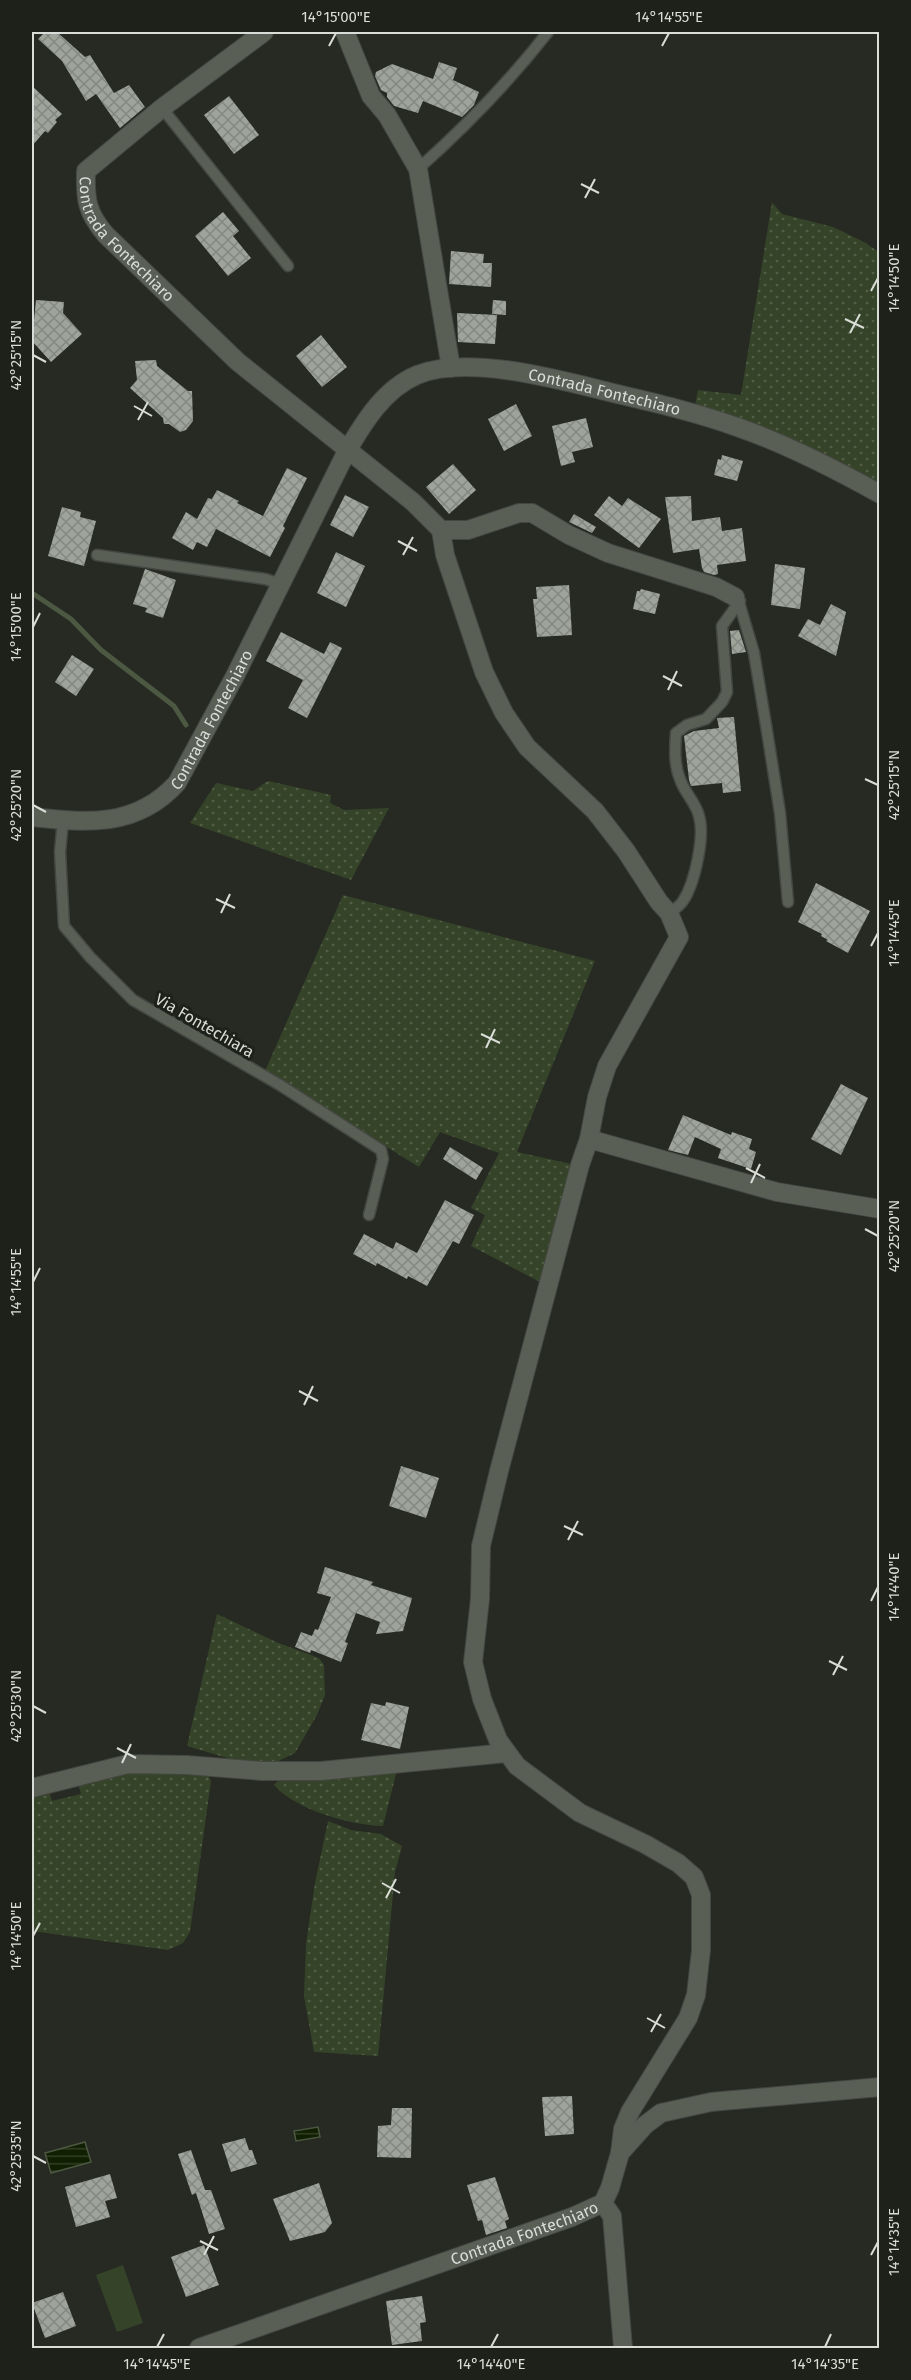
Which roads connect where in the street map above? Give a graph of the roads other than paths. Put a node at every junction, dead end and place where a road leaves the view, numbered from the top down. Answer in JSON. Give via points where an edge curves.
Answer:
{"nodes":[{"id":1,"x":264,"y":32,"type":"edge"},
{"id":2,"x":345,"y":32,"type":"edge"},
{"id":3,"x":548,"y":32,"type":"edge"},
{"id":4,"x":162,"y":108,"type":"junction"},
{"id":5,"x":418,"y":169,"type":"junction"},
{"id":6,"x":288,"y":266,"type":"dead end"},
{"id":7,"x":451,"y":368,"type":"junction"},
{"id":8,"x":347,"y":451,"type":"junction"},
{"id":9,"x":879,"y":493,"type":"edge"},
{"id":10,"x":441,"y":530,"type":"junction"},
{"id":11,"x":97,"y":555,"type":"dead end"},
{"id":12,"x":281,"y":584,"type":"junction"},
{"id":13,"x":737,"y":599,"type":"junction"},
{"id":14,"x":32,"y":817,"type":"edge"},
{"id":15,"x":63,"y":820,"type":"junction"},
{"id":16,"x":788,"y":902,"type":"dead end"},
{"id":17,"x":669,"y":912,"type":"junction"},
{"id":18,"x":589,"y":1139,"type":"junction"},
{"id":19,"x":879,"y":1209,"type":"edge"},
{"id":20,"x":369,"y":1215,"type":"dead end"},
{"id":21,"x":506,"y":1753,"type":"junction"},
{"id":22,"x":32,"y":1788,"type":"edge"},
{"id":23,"x":879,"y":2087,"type":"edge"},
{"id":24,"x":620,"y":2153,"type":"junction"},
{"id":25,"x":603,"y":2203,"type":"junction"},
{"id":26,"x":200,"y":2349,"type":"edge"},
{"id":27,"x":623,"y":2349,"type":"edge"}],
"edges":[{"from":1,"to":4,"type":"street","name":"Contrada Fontechiaro"},
{"from":2,"to":5,"type":"street","via":[[371,96],[387,115]]},
{"from":3,"to":5,"type":"lane","via":[[519,70],[468,124]]},
{"from":4,"to":6,"type":"lane"},
{"from":4,"to":8,"type":"street","name":"Contrada Fontechiaro","via":[[86,171],[93,220],[238,362]]},
{"from":5,"to":7,"type":"street"},
{"from":7,"to":8,"type":"street","name":"Contrada Fontechiaro","via":[[417,375],[389,394],[364,422]]},
{"from":7,"to":9,"type":"street","name":"Contrada Fontechiaro","via":[[508,371],[682,410],[784,446]]},
{"from":8,"to":10,"type":"street","via":[[413,502]]},
{"from":8,"to":12,"type":"street","name":"Contrada Fontechiaro"},
{"from":10,"to":13,"type":"street","via":[[468,530],[519,513],[532,513],[608,553],[716,588]]},
{"from":10,"to":17,"type":"street","via":[[484,672],[504,713],[527,747],[595,811]]},
{"from":11,"to":12,"type":"lane"},
{"from":12,"to":15,"type":"street","name":"Contrada Fontechiaro","via":[[188,763],[166,795],[127,816],[94,822]]},
{"from":13,"to":16,"type":"lane","via":[[754,653],[780,813]]},
{"from":13,"to":17,"type":"lane","via":[[722,626],[728,692],[706,719],[676,733],[679,778],[699,815],[701,837],[685,898]]},
{"from":14,"to":15,"type":"street","name":"Contrada Fontechiaro"},
{"from":15,"to":20,"type":"lane","name":"Via Fontechiara","via":[[60,852],[64,926],[133,1000],[280,1085],[381,1150],[383,1159]]},
{"from":17,"to":18,"type":"street","via":[[679,937],[607,1066]]},
{"from":18,"to":19,"type":"street","via":[[777,1192]]},
{"from":18,"to":21,"type":"street","via":[[481,1546],[473,1662],[482,1699]]},
{"from":21,"to":22,"type":"street","via":[[321,1771],[128,1764]]},
{"from":21,"to":24,"type":"street","via":[[540,1785],[580,1813],[678,1863],[694,1877],[701,1895],[696,1995],[688,2018],[630,2112]]},
{"from":23,"to":24,"type":"street","name":"Contrada Fontechiaro","via":[[711,2102],[661,2113]]},
{"from":24,"to":25,"type":"street","name":"Contrada Fontechiaro"},
{"from":25,"to":26,"type":"street","name":"Contrada Fontechiaro"},
{"from":25,"to":27,"type":"street","via":[[612,2216]]}]}
